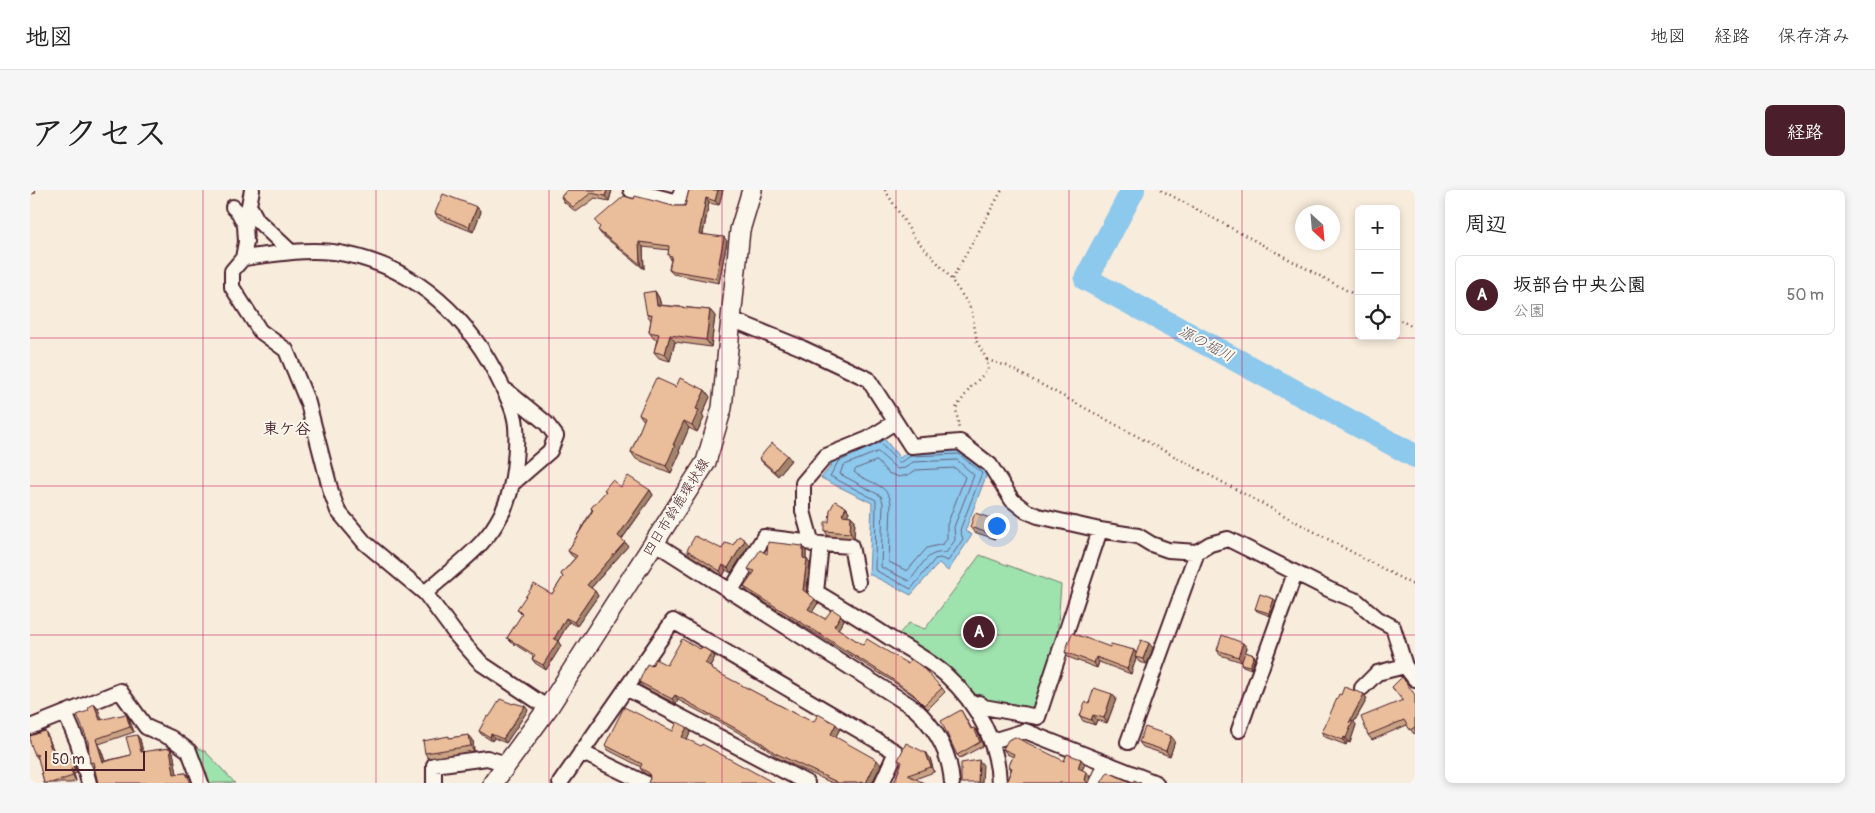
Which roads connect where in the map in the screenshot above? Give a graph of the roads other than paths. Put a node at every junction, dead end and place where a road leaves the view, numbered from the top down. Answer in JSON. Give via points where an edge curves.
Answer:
{"nodes":[{"id":1,"x":252,"y":190,"type":"edge"},
{"id":2,"x":631,"y":190,"type":"edge"},
{"id":3,"x":682,"y":190,"type":"edge"},
{"id":4,"x":752,"y":190,"type":"edge"},
{"id":5,"x":233,"y":207,"type":"dead end"},
{"id":6,"x":250,"y":207,"type":"junction"},
{"id":7,"x":245,"y":225,"type":"junction"},
{"id":8,"x":292,"y":252,"type":"junction"},
{"id":9,"x":243,"y":258,"type":"junction"},
{"id":10,"x":731,"y":319,"type":"junction"},
{"id":11,"x":503,"y":387,"type":"junction"},
{"id":12,"x":895,"y":422,"type":"junction"},
{"id":13,"x":512,"y":484,"type":"junction"},
{"id":14,"x":1100,"y":530,"type":"junction"},
{"id":15,"x":655,"y":543,"type":"junction"},
{"id":16,"x":816,"y":544,"type":"junction"},
{"id":17,"x":1197,"y":552,"type":"junction"},
{"id":18,"x":1295,"y":573,"type":"junction"},
{"id":19,"x":858,"y":582,"type":"dead end"},
{"id":20,"x":730,"y":592,"type":"junction"},
{"id":21,"x":425,"y":593,"type":"junction"},
{"id":22,"x":1405,"y":666,"type":"junction"},
{"id":23,"x":1415,"y":679,"type":"edge"},
{"id":24,"x":626,"y":688,"type":"junction"},
{"id":25,"x":1362,"y":688,"type":"dead end"},
{"id":26,"x":972,"y":706,"type":"junction"},
{"id":27,"x":548,"y":708,"type":"junction"},
{"id":28,"x":65,"y":713,"type":"junction"},
{"id":29,"x":30,"y":727,"type":"edge"},
{"id":30,"x":1240,"y":730,"type":"dead end"},
{"id":31,"x":992,"y":741,"type":"junction"},
{"id":32,"x":1128,"y":742,"type":"dead end"},
{"id":33,"x":581,"y":752,"type":"junction"},
{"id":34,"x":1106,"y":762,"type":"junction"},
{"id":35,"x":507,"y":764,"type":"junction"},
{"id":36,"x":89,"y":783,"type":"edge"},
{"id":37,"x":201,"y":783,"type":"edge"},
{"id":38,"x":434,"y":783,"type":"edge"},
{"id":39,"x":493,"y":783,"type":"edge"},
{"id":40,"x":560,"y":783,"type":"edge"},
{"id":41,"x":645,"y":783,"type":"edge"},
{"id":42,"x":807,"y":783,"type":"edge"},
{"id":43,"x":882,"y":783,"type":"edge"},
{"id":44,"x":952,"y":783,"type":"edge"},
{"id":45,"x":999,"y":783,"type":"edge"},
{"id":46,"x":1097,"y":783,"type":"edge"},
{"id":47,"x":1156,"y":783,"type":"edge"}],
"edges":[{"from":1,"to":6,"type":"street"},
{"from":2,"to":3,"type":"street","via":[[678,202]]},
{"from":4,"to":10,"type":"main road","name":"四日市鈴鹿環状線","via":[[740,230]]},
{"from":5,"to":7,"type":"street"},
{"from":6,"to":7,"type":"street"},
{"from":6,"to":8,"type":"street","via":[[258,220]]},
{"from":7,"to":9,"type":"street"},
{"from":8,"to":9,"type":"street"},
{"from":8,"to":11,"type":"street","via":[[332,252],[355,256],[423,288],[468,328]]},
{"from":9,"to":21,"type":"street","via":[[232,271],[232,287],[260,331],[286,350],[308,403],[338,511],[375,553]]},
{"from":10,"to":12,"type":"street","via":[[868,379]]},
{"from":10,"to":15,"type":"main road","name":"四日市鈴鹿環状線","via":[[722,408],[706,462]]},
{"from":11,"to":13,"type":"street","via":[[516,425]]},
{"from":11,"to":13,"type":"street","via":[[546,423],[556,436],[550,452]]},
{"from":12,"to":14,"type":"street","via":[[911,446],[960,442],[990,465],[1012,500],[1026,511]]},
{"from":12,"to":16,"type":"street","via":[[868,439],[826,456],[803,483],[802,511]]},
{"from":13,"to":21,"type":"street","via":[[503,512],[490,532]]},
{"from":14,"to":17,"type":"street","via":[[1138,536],[1168,550]]},
{"from":14,"to":26,"type":"street","via":[[1038,717],[984,707],[979,703]]},
{"from":15,"to":20,"type":"street"},
{"from":15,"to":27,"type":"main road","name":"四日市鈴鹿環状線"},
{"from":16,"to":19,"type":"street","via":[[851,546]]},
{"from":16,"to":20,"type":"street","via":[[764,537]]},
{"from":16,"to":26,"type":"street","via":[[816,592],[932,665],[959,687]]},
{"from":17,"to":18,"type":"street","via":[[1210,544],[1228,540]]},
{"from":17,"to":32,"type":"street"},
{"from":18,"to":22,"type":"street","via":[[1357,601],[1393,627]]},
{"from":18,"to":30,"type":"street"},
{"from":20,"to":44,"type":"street","via":[[914,708],[942,742],[951,765]]},
{"from":21,"to":27,"type":"street","via":[[482,664]]},
{"from":22,"to":23,"type":"street"},
{"from":22,"to":25,"type":"street","via":[[1377,673]]},
{"from":24,"to":33,"type":"street"},
{"from":24,"to":42,"type":"street"},
{"from":24,"to":43,"type":"street","via":[[673,621],[896,752]]},
{"from":26,"to":31,"type":"street"},
{"from":27,"to":35,"type":"main road","name":"四日市鈴鹿環状線"},
{"from":28,"to":29,"type":"street"},
{"from":28,"to":36,"type":"street","via":[[78,743]]},
{"from":28,"to":37,"type":"street","via":[[120,692],[146,727],[171,738],[189,751]]},
{"from":31,"to":34,"type":"street","via":[[1025,731]]},
{"from":31,"to":45,"type":"street"},
{"from":33,"to":40,"type":"street"},
{"from":33,"to":41,"type":"street"},
{"from":34,"to":46,"type":"street"},
{"from":34,"to":47,"type":"street"},
{"from":35,"to":38,"type":"street","via":[[487,758],[434,765]]},
{"from":35,"to":39,"type":"main road","name":"四日市鈴鹿環状線"}]}
